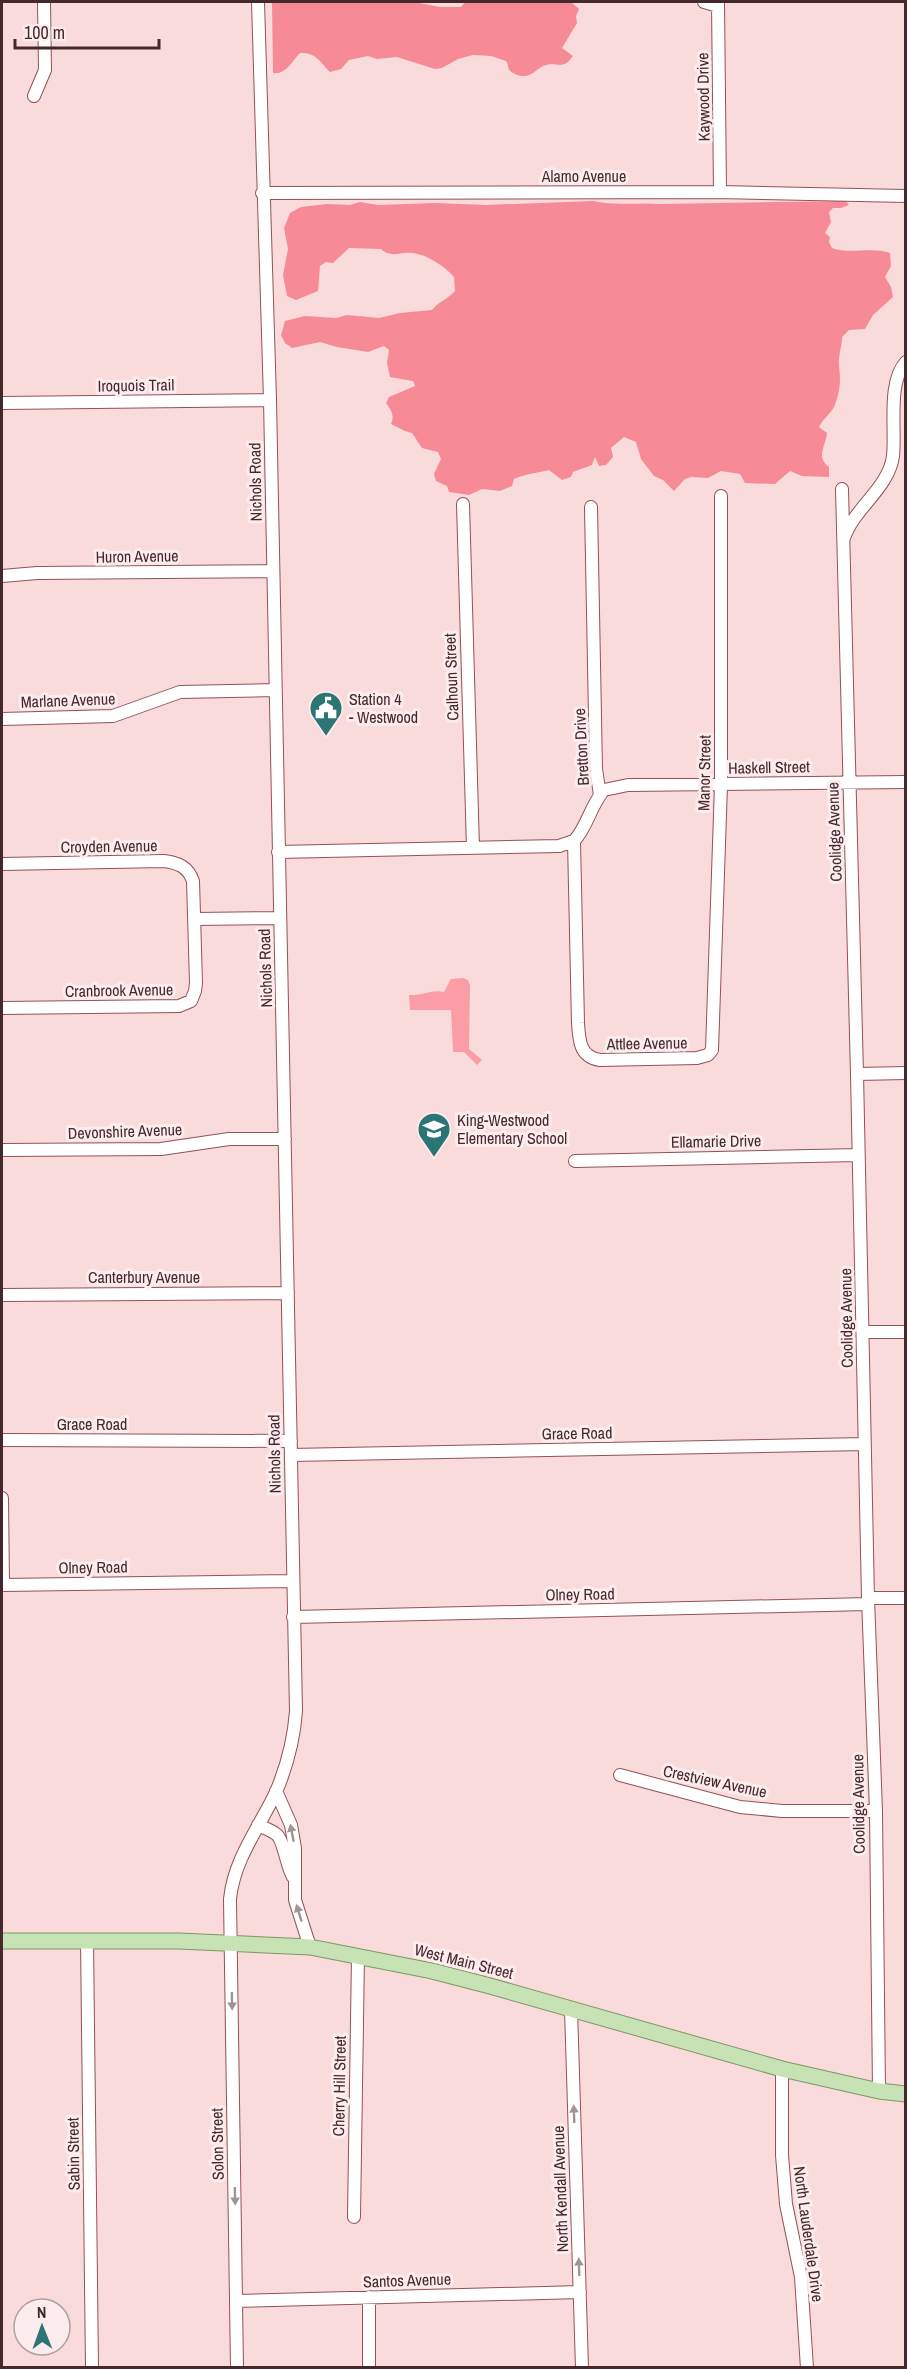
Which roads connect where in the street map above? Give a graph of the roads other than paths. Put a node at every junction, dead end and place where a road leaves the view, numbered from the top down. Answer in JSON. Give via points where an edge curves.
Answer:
{"nodes":[{"id":1,"x":44,"y":2,"type":"edge"},
{"id":2,"x":258,"y":2,"type":"edge"},
{"id":3,"x":704,"y":2,"type":"edge"},
{"id":4,"x":718,"y":4,"type":"edge"},
{"id":5,"x":34,"y":96,"type":"dead end"},
{"id":6,"x":720,"y":192,"type":"junction"},
{"id":7,"x":262,"y":193,"type":"junction"},
{"id":8,"x":906,"y":196,"type":"edge"},
{"id":9,"x":906,"y":362,"type":"edge"},
{"id":10,"x":270,"y":400,"type":"junction"},
{"id":11,"x":2,"y":404,"type":"edge"},
{"id":12,"x":842,"y":489,"type":"dead end"},
{"id":13,"x":721,"y":496,"type":"dead end"},
{"id":14,"x":463,"y":504,"type":"dead end"},
{"id":15,"x":591,"y":507,"type":"dead end"},
{"id":16,"x":842,"y":544,"type":"junction"},
{"id":17,"x":272,"y":571,"type":"junction"},
{"id":18,"x":2,"y":576,"type":"edge"},
{"id":19,"x":275,"y":690,"type":"junction"},
{"id":20,"x":2,"y":718,"type":"edge"},
{"id":21,"x":849,"y":782,"type":"junction"},
{"id":22,"x":906,"y":782,"type":"edge"},
{"id":23,"x":721,"y":785,"type":"junction"},
{"id":24,"x":600,"y":795,"type":"junction"},
{"id":25,"x":574,"y":841,"type":"junction"},
{"id":26,"x":472,"y":848,"type":"junction"},
{"id":27,"x":278,"y":852,"type":"junction"},
{"id":28,"x":2,"y":864,"type":"edge"},
{"id":29,"x":280,"y":918,"type":"junction"},
{"id":30,"x":194,"y":920,"type":"junction"},
{"id":31,"x":2,"y":1008,"type":"edge"},
{"id":32,"x":712,"y":1050,"type":"joint"},
{"id":33,"x":906,"y":1073,"type":"edge"},
{"id":34,"x":857,"y":1074,"type":"junction"},
{"id":35,"x":285,"y":1139,"type":"junction"},
{"id":36,"x":2,"y":1150,"type":"edge"},
{"id":37,"x":858,"y":1155,"type":"junction"},
{"id":38,"x":575,"y":1161,"type":"dead end"},
{"id":39,"x":288,"y":1293,"type":"junction"},
{"id":40,"x":2,"y":1295,"type":"edge"},
{"id":41,"x":862,"y":1332,"type":"junction"},
{"id":42,"x":906,"y":1332,"type":"edge"},
{"id":43,"x":2,"y":1440,"type":"edge"},
{"id":44,"x":291,"y":1441,"type":"junction"},
{"id":45,"x":864,"y":1444,"type":"junction"},
{"id":46,"x":291,"y":1455,"type":"junction"},
{"id":47,"x":2,"y":1498,"type":"edge"},
{"id":48,"x":292,"y":1581,"type":"junction"},
{"id":49,"x":2,"y":1585,"type":"edge"},
{"id":50,"x":906,"y":1598,"type":"edge"},
{"id":51,"x":868,"y":1601,"type":"junction"},
{"id":52,"x":293,"y":1617,"type":"junction"},
{"id":53,"x":620,"y":1775,"type":"dead end"},
{"id":54,"x":276,"y":1791,"type":"junction"},
{"id":55,"x":876,"y":1811,"type":"junction"},
{"id":56,"x":258,"y":1825,"type":"junction"},
{"id":57,"x":293,"y":1877,"type":"junction"},
{"id":58,"x":230,"y":1921,"type":"joint"},
{"id":59,"x":2,"y":1941,"type":"edge"},
{"id":60,"x":87,"y":1941,"type":"junction"},
{"id":61,"x":231,"y":1942,"type":"junction"},
{"id":62,"x":310,"y":1947,"type":"junction"},
{"id":63,"x":358,"y":1956,"type":"junction"},
{"id":64,"x":571,"y":2009,"type":"junction"},
{"id":65,"x":782,"y":2069,"type":"junction"},
{"id":66,"x":879,"y":2091,"type":"junction"},
{"id":67,"x":906,"y":2094,"type":"edge"},
{"id":68,"x":354,"y":2217,"type":"dead end"},
{"id":69,"x":580,"y":2292,"type":"junction"},
{"id":70,"x":369,"y":2297,"type":"junction"},
{"id":71,"x":236,"y":2301,"type":"junction"},
{"id":72,"x":92,"y":2367,"type":"edge"},
{"id":73,"x":237,"y":2367,"type":"edge"},
{"id":74,"x":369,"y":2367,"type":"edge"},
{"id":75,"x":582,"y":2367,"type":"edge"},
{"id":76,"x":807,"y":2367,"type":"edge"}],
"edges":[{"from":1,"to":5,"type":"street","via":[[45,70]]},
{"from":2,"to":7,"type":"street","name":"Nichols Road"},
{"from":3,"to":4,"type":"street"},
{"from":4,"to":6,"type":"street","name":"Kaywood Drive"},
{"from":6,"to":7,"type":"street","name":"Alamo Avenue"},
{"from":6,"to":8,"type":"street","name":"Alamo Avenue"},
{"from":7,"to":10,"type":"street","name":"Nichols Road"},
{"from":9,"to":16,"type":"street","via":[[895,385],[890,468],[850,522]]},
{"from":10,"to":11,"type":"street","name":"Iroquois Trail"},
{"from":10,"to":17,"type":"street","name":"Nichols Road"},
{"from":12,"to":16,"type":"street","name":"Coolidge Avenue"},
{"from":13,"to":23,"type":"street","name":"Manor Street"},
{"from":14,"to":26,"type":"street","name":"Calhoun Street"},
{"from":15,"to":24,"type":"street","name":"Bretton Drive","via":[[596,769]]},
{"from":16,"to":21,"type":"street","name":"Coolidge Avenue"},
{"from":17,"to":18,"type":"street","name":"Huron Avenue"},
{"from":17,"to":19,"type":"street","name":"Nichols Road"},
{"from":19,"to":20,"type":"street","name":"Marlane Avenue","via":[[180,692],[113,716]]},
{"from":19,"to":27,"type":"street","name":"Nichols Road"},
{"from":21,"to":22,"type":"street","name":"Haskell Street"},
{"from":21,"to":23,"type":"street","name":"Haskell Street"},
{"from":21,"to":34,"type":"street","name":"Coolidge Avenue"},
{"from":23,"to":24,"type":"street","name":"Haskell Street","via":[[628,785],[611,787]]},
{"from":23,"to":32,"type":"street","name":"Manor Street"},
{"from":24,"to":25,"type":"street","name":"Bretton Drive","via":[[582,833]]},
{"from":25,"to":26,"type":"street","via":[[559,846]]},
{"from":25,"to":32,"type":"street","name":"Attlee Avenue","via":[[582,1050],[600,1060],[697,1058]]},
{"from":26,"to":27,"type":"street"},
{"from":27,"to":29,"type":"street","name":"Nichols Road"},
{"from":28,"to":30,"type":"street","name":"Croyden Avenue","via":[[172,862],[183,866],[190,875]]},
{"from":29,"to":30,"type":"street"},
{"from":29,"to":35,"type":"street","name":"Nichols Road"},
{"from":30,"to":31,"type":"street","name":"Cranbrook Avenue","via":[[195,991],[186,1004]]},
{"from":33,"to":34,"type":"street"},
{"from":34,"to":37,"type":"street","name":"Coolidge Avenue"},
{"from":35,"to":36,"type":"street","name":"Devonshire Avenue","via":[[229,1139],[161,1149]]},
{"from":35,"to":39,"type":"street","name":"Nichols Road"},
{"from":37,"to":38,"type":"street","name":"Ellamarie Drive"},
{"from":37,"to":41,"type":"street","name":"Coolidge Avenue"},
{"from":39,"to":40,"type":"street","name":"Canterbury Avenue"},
{"from":39,"to":44,"type":"street","name":"Nichols Road"},
{"from":41,"to":42,"type":"street"},
{"from":41,"to":45,"type":"street","name":"Coolidge Avenue"},
{"from":43,"to":44,"type":"street","name":"Grace Road"},
{"from":44,"to":46,"type":"street","name":"Nichols Road"},
{"from":45,"to":46,"type":"street","name":"Grace Road"},
{"from":45,"to":51,"type":"street","name":"Coolidge Avenue"},
{"from":46,"to":48,"type":"street","name":"Nichols Road"},
{"from":47,"to":49,"type":"street"},
{"from":48,"to":49,"type":"street","name":"Olney Road"},
{"from":48,"to":52,"type":"street","name":"Nichols Road"},
{"from":50,"to":51,"type":"street","name":"Olney Road"},
{"from":51,"to":52,"type":"street","name":"Olney Road"},
{"from":51,"to":55,"type":"street","name":"Coolidge Avenue"},
{"from":52,"to":54,"type":"street","name":"Nichols Road","via":[[295,1726]]},
{"from":53,"to":55,"type":"street","name":"Crestview Avenue","via":[[750,1808]]},
{"from":54,"to":56,"type":"street","name":"Nichols Road"},
{"from":57,"to":54,"type":"street","one_way":true,"via":[[293,1835]]},
{"from":55,"to":66,"type":"street","name":"Coolidge Avenue"},
{"from":56,"to":57,"type":"street","via":[[277,1834]]},
{"from":56,"to":58,"type":"street","name":"Nichols Road","via":[[235,1873]]},
{"from":62,"to":57,"type":"street","one_way":true,"via":[[298,1915]]},
{"from":58,"to":61,"type":"street","name":"Solon Street"},
{"from":59,"to":60,"type":"main road","name":"West Main Street"},
{"from":60,"to":61,"type":"main road","name":"West Main Street"},
{"from":60,"to":72,"type":"street","name":"Sabin Street"},
{"from":61,"to":62,"type":"main road","name":"West Main Street"},
{"from":61,"to":71,"type":"street","name":"Solon Street","one_way":true},
{"from":62,"to":63,"type":"main road","name":"West Main Street"},
{"from":63,"to":64,"type":"main road","name":"West Main Street"},
{"from":63,"to":68,"type":"street","name":"Cherry Hill Street"},
{"from":64,"to":65,"type":"main road","name":"West Main Street"},
{"from":69,"to":64,"type":"street","name":"North Kendall Avenue","one_way":true},
{"from":65,"to":66,"type":"main road","name":"West Main Street"},
{"from":65,"to":76,"type":"street","name":"North Lauderdale Drive","via":[[786,2204],[801,2277]]},
{"from":66,"to":67,"type":"main road","name":"West Main Street"},
{"from":69,"to":70,"type":"street","name":"Santos Avenue"},
{"from":69,"to":75,"type":"street","name":"North Kendall Avenue"},
{"from":70,"to":71,"type":"street","name":"Santos Avenue"},
{"from":70,"to":74,"type":"street"},
{"from":71,"to":73,"type":"street","name":"Solon Street"}]}
